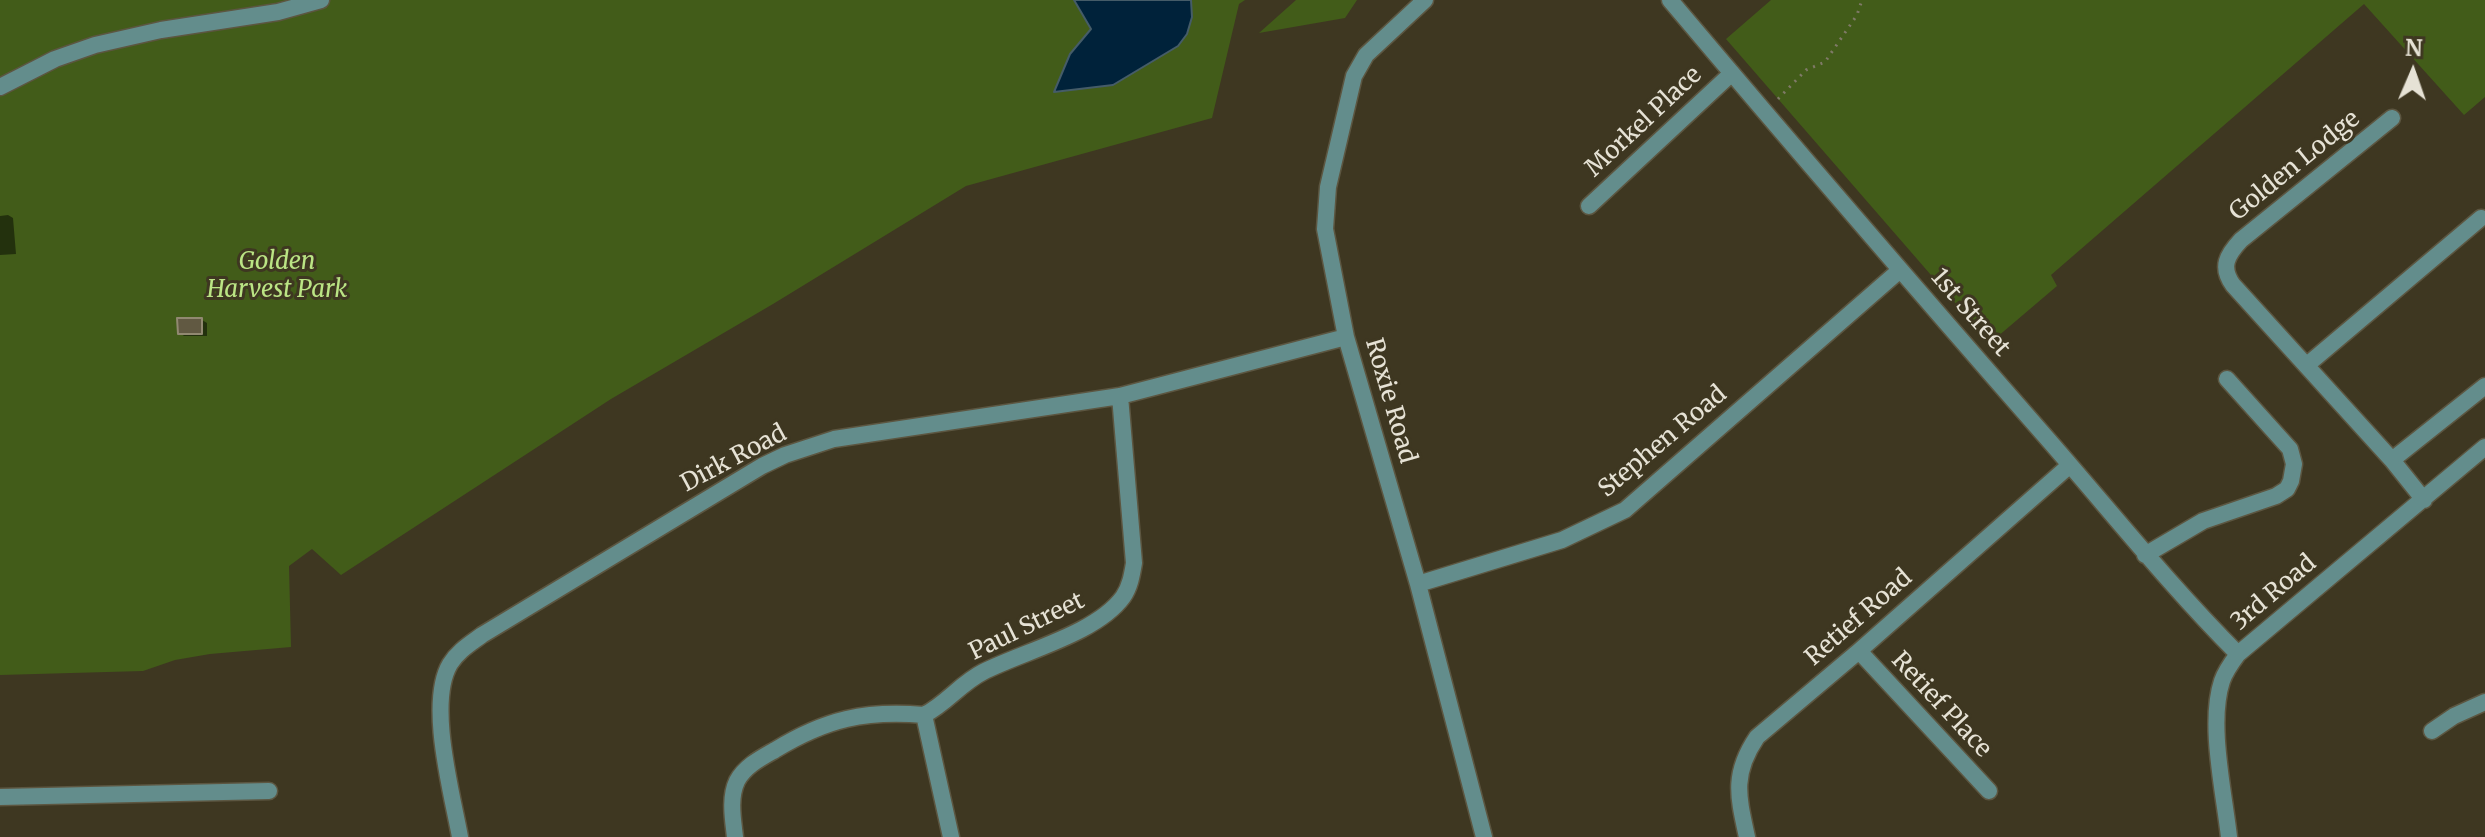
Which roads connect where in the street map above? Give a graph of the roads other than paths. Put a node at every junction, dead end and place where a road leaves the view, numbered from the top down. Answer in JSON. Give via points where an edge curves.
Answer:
{"nodes":[{"id":1,"x":321,"y":0,"type":"edge"},
{"id":2,"x":1425,"y":0,"type":"edge"},
{"id":3,"x":1670,"y":0,"type":"edge"},
{"id":4,"x":1732,"y":73,"type":"junction"},
{"id":5,"x":0,"y":87,"type":"edge"},
{"id":6,"x":2392,"y":118,"type":"dead end"},
{"id":7,"x":1589,"y":206,"type":"dead end"},
{"id":8,"x":2481,"y":218,"type":"dead end"},
{"id":9,"x":1900,"y":270,"type":"junction"},
{"id":10,"x":1346,"y":337,"type":"junction"},
{"id":11,"x":2307,"y":365,"type":"junction"},
{"id":12,"x":2227,"y":379,"type":"dead end"},
{"id":13,"x":2485,"y":386,"type":"edge"},
{"id":14,"x":1120,"y":396,"type":"junction"},
{"id":15,"x":2485,"y":447,"type":"edge"},
{"id":16,"x":2392,"y":460,"type":"junction"},
{"id":17,"x":2070,"y":465,"type":"junction"},
{"id":18,"x":2424,"y":500,"type":"junction"},
{"id":19,"x":2145,"y":555,"type":"junction"},
{"id":20,"x":1418,"y":584,"type":"junction"},
{"id":21,"x":1859,"y":651,"type":"junction"},
{"id":22,"x":2238,"y":654,"type":"junction"},
{"id":23,"x":2485,"y":702,"type":"edge"},
{"id":24,"x":924,"y":715,"type":"junction"},
{"id":25,"x":2432,"y":731,"type":"dead end"},
{"id":26,"x":269,"y":791,"type":"dead end"},
{"id":27,"x":1989,"y":791,"type":"dead end"},
{"id":28,"x":0,"y":797,"type":"edge"},
{"id":29,"x":460,"y":837,"type":"edge"},
{"id":30,"x":735,"y":837,"type":"edge"},
{"id":31,"x":951,"y":837,"type":"edge"},
{"id":32,"x":1484,"y":837,"type":"edge"},
{"id":33,"x":1747,"y":837,"type":"edge"},
{"id":34,"x":2229,"y":837,"type":"edge"}],
"edges":[{"from":1,"to":5,"type":"street","via":[[95,45]]},
{"from":2,"to":10,"type":"street","name":"Roxie Road","via":[[1366,55],[1354,76],[1337,143],[1325,229]]},
{"from":3,"to":4,"type":"street","name":"1st Street"},
{"from":4,"to":7,"type":"street","name":"Morkel Place"},
{"from":4,"to":9,"type":"street","name":"1st Street"},
{"from":6,"to":11,"type":"street","name":"Golden Lodge","via":[[2227,255],[2225,268],[2233,285]]},
{"from":8,"to":11,"type":"street"},
{"from":9,"to":17,"type":"street","name":"1st Street"},
{"from":9,"to":20,"type":"street","name":"Stephen Road","via":[[1625,510],[1562,540]]},
{"from":10,"to":14,"type":"street","name":"Dirk Road"},
{"from":10,"to":20,"type":"street","name":"Roxie Road"},
{"from":11,"to":16,"type":"street","name":"Golden Lodge"},
{"from":12,"to":19,"type":"street","via":[[2290,449],[2291,481],[2276,496],[2203,521]]},
{"from":13,"to":16,"type":"street"},
{"from":14,"to":24,"type":"street","name":"Paul Street","via":[[1134,563],[1125,595],[1104,616],[984,671]]},
{"from":14,"to":29,"type":"street","name":"Dirk Road","via":[[834,439],[785,455],[482,635],[450,663],[439,701]]},
{"from":15,"to":18,"type":"street","name":"3rd Road"},
{"from":16,"to":18,"type":"street","name":"Golden Lodge"},
{"from":17,"to":19,"type":"street","name":"1st Street"},
{"from":17,"to":21,"type":"street","name":"Retief Road"},
{"from":18,"to":22,"type":"street","name":"3rd Road"},
{"from":19,"to":22,"type":"street","name":"1st Street"},
{"from":20,"to":32,"type":"street","name":"Roxie Road"},
{"from":21,"to":27,"type":"street","name":"Retief Place"},
{"from":21,"to":33,"type":"street","name":"Retief Road","via":[[1757,737],[1744,755],[1738,797]]},
{"from":22,"to":34,"type":"street","name":"3rd Road","via":[[2223,679],[2217,704]]},
{"from":23,"to":25,"type":"street"},
{"from":24,"to":30,"type":"street","via":[[889,712],[839,719],[763,757],[748,767],[735,788]]},
{"from":24,"to":31,"type":"street"},
{"from":26,"to":28,"type":"street"}]}
